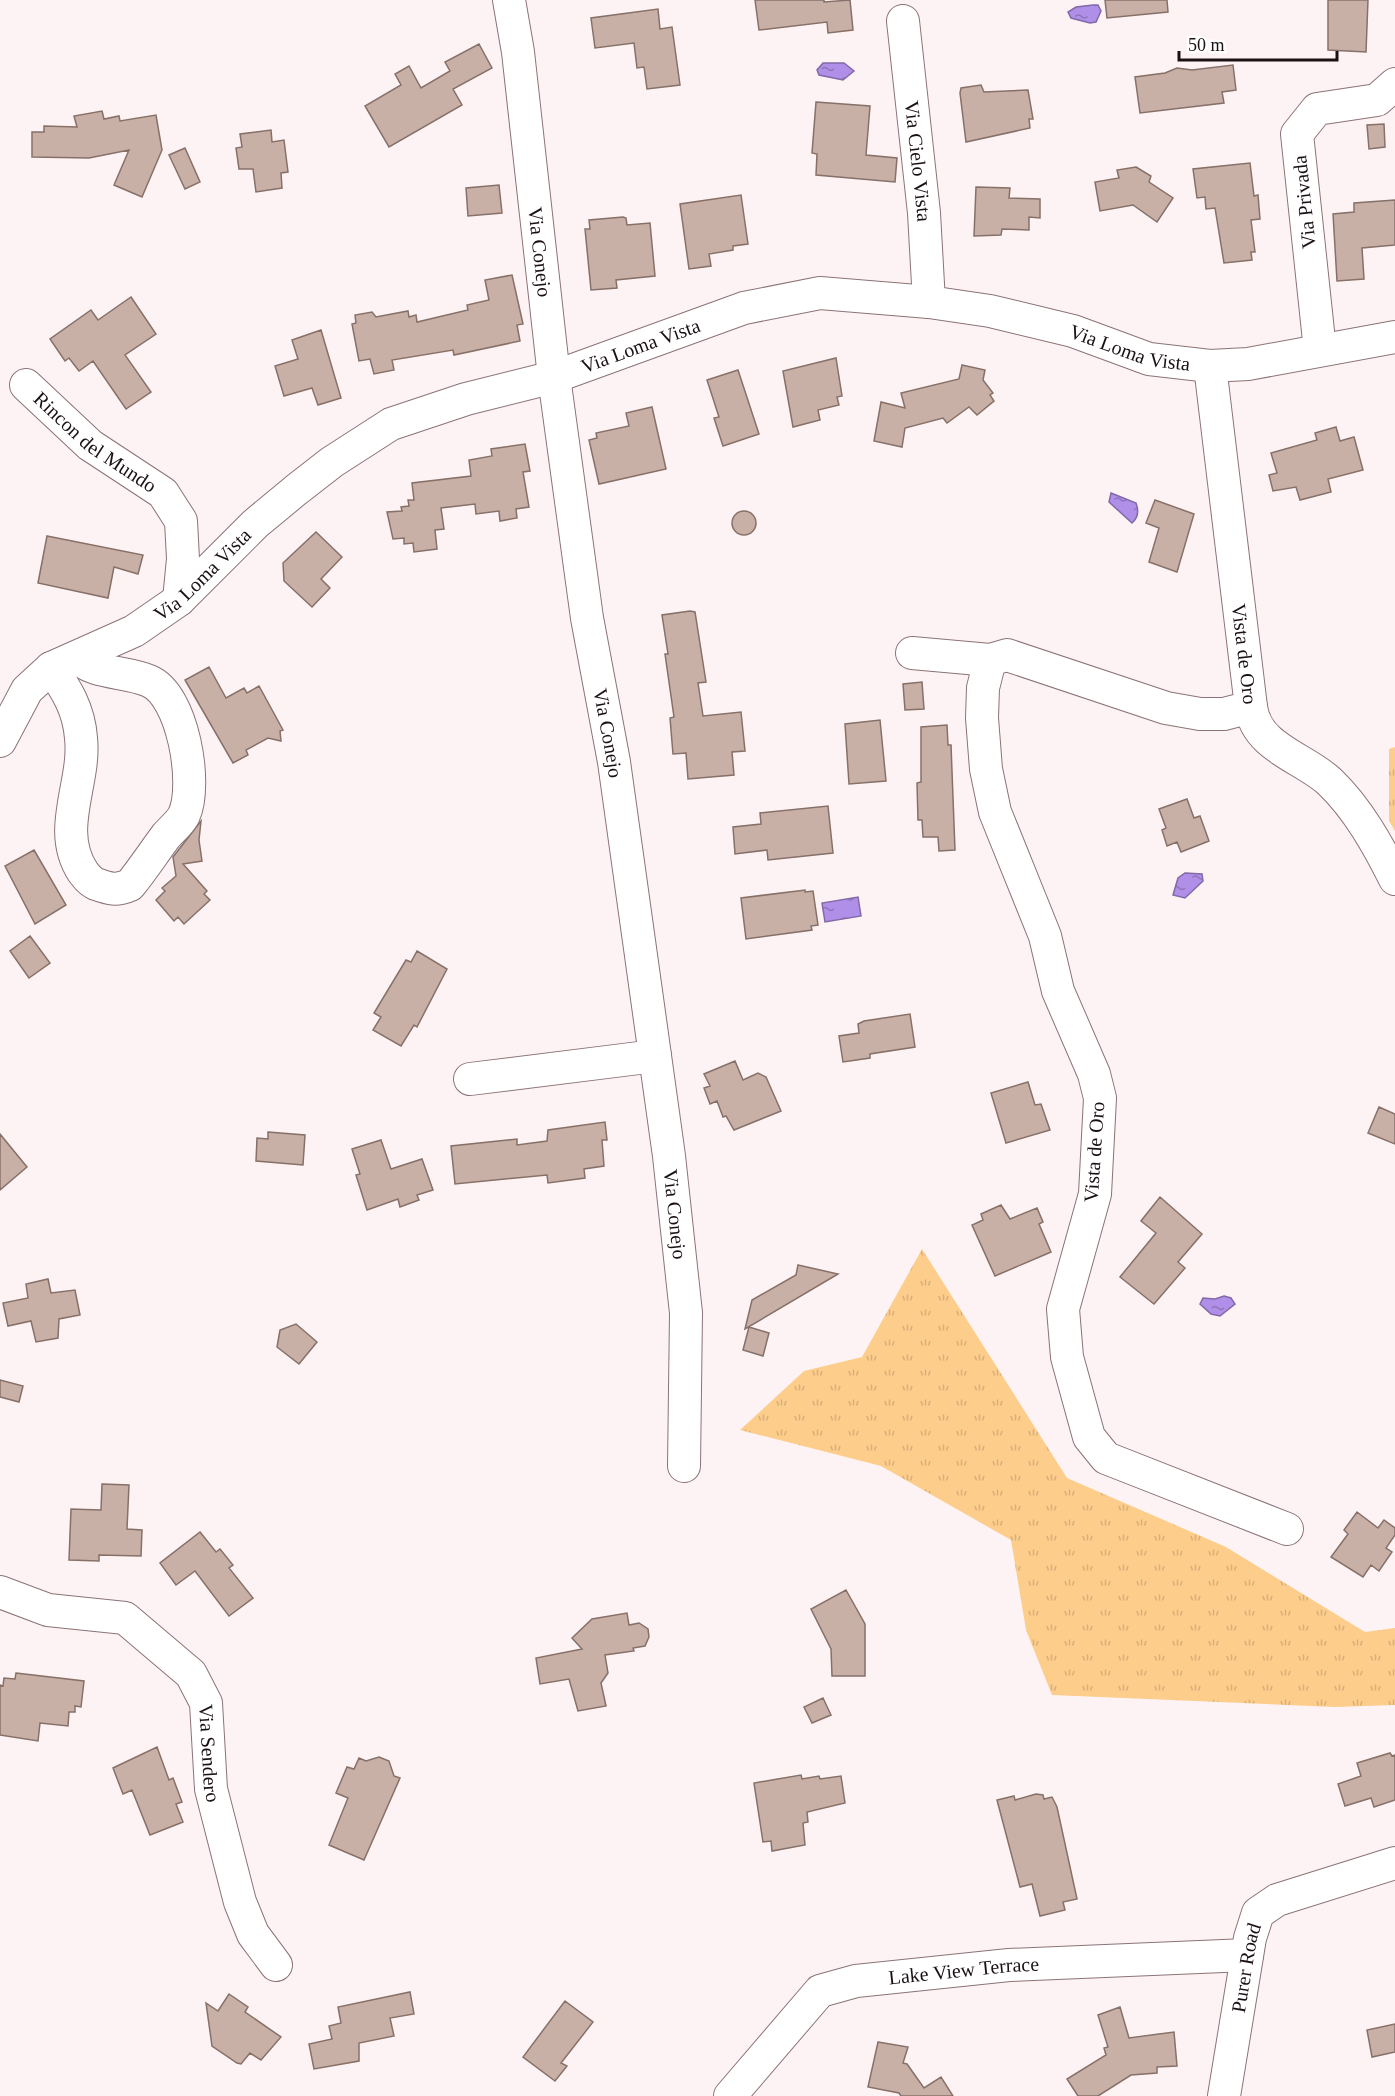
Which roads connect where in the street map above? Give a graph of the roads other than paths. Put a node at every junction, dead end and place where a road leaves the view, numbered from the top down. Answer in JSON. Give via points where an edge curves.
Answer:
{"nodes":[{"id":1,"x":510,"y":0,"type":"edge"},
{"id":2,"x":903,"y":21,"type":"dead end"},
{"id":3,"x":1395,"y":84,"type":"edge"},
{"id":4,"x":929,"y":302,"type":"junction"},
{"id":5,"x":1395,"y":337,"type":"edge"},
{"id":6,"x":1320,"y":350,"type":"junction"},
{"id":7,"x":1210,"y":366,"type":"junction"},
{"id":8,"x":554,"y":377,"type":"junction"},
{"id":9,"x":26,"y":385,"type":"dead end"},
{"id":10,"x":179,"y":600,"type":"junction"},
{"id":11,"x":912,"y":653,"type":"dead end"},
{"id":12,"x":990,"y":660,"type":"junction"},
{"id":13,"x":64,"y":662,"type":"junction"},
{"id":14,"x":1251,"y":707,"type":"junction"},
{"id":15,"x":0,"y":741,"type":"edge"},
{"id":16,"x":1395,"y":879,"type":"edge"},
{"id":17,"x":655,"y":1056,"type":"junction"},
{"id":18,"x":470,"y":1079,"type":"dead end"},
{"id":19,"x":684,"y":1466,"type":"dead end"},
{"id":20,"x":1287,"y":1528,"type":"dead end"},
{"id":21,"x":0,"y":1592,"type":"edge"},
{"id":22,"x":1395,"y":1863,"type":"edge"},
{"id":23,"x":1247,"y":1955,"type":"junction"},
{"id":24,"x":276,"y":1965,"type":"dead end"},
{"id":25,"x":730,"y":2096,"type":"edge"},
{"id":26,"x":1224,"y":2096,"type":"edge"}],
"edges":[{"from":1,"to":8,"type":"street","name":"Via Conejo"},
{"from":2,"to":4,"type":"street","name":"Via Cielo Vista","via":[[924,213]]},
{"from":3,"to":6,"type":"street","name":"Via Privada","via":[[1377,100],[1317,109],[1297,134]]},
{"from":4,"to":7,"type":"street","name":"Via Loma Vista","via":[[990,311],[1073,331],[1149,359]]},
{"from":4,"to":8,"type":"street","name":"Via Loma Vista","via":[[820,293],[744,308]]},
{"from":5,"to":6,"type":"street","name":"Via Loma Vista"},
{"from":6,"to":7,"type":"street","name":"Via Loma Vista","via":[[1248,364]]},
{"from":7,"to":14,"type":"street","name":"Vista de Oro"},
{"from":8,"to":10,"type":"street","name":"Via Loma Vista","via":[[466,399],[391,424],[332,462],[255,524]]},
{"from":8,"to":17,"type":"street","name":"Via Conejo"},
{"from":9,"to":10,"type":"street","name":"Rincon del Mundo","via":[[90,445],[163,493],[181,521]]},
{"from":10,"to":13,"type":"street","name":"Via Loma Vista","via":[[134,631]]},
{"from":11,"to":12,"type":"street","name":"Vista de Oro"},
{"from":12,"to":14,"type":"street","name":"Vista de Oro","via":[[1007,655],[1166,708],[1224,714]]},
{"from":12,"to":20,"type":"street","name":"Vista de Oro","via":[[983,688],[982,718],[986,769],[996,812],[1045,936],[1058,991],[1094,1074],[1100,1098],[1095,1194],[1063,1309],[1067,1357],[1089,1437],[1106,1458]]},
{"from":13,"to":13,"type":"street","via":[[152,681],[173,706],[186,742],[189,783],[184,815],[130,885],[114,890],[90,882],[71,844],[82,742]]},
{"from":13,"to":15,"type":"street","name":"Via Loma Vista","via":[[27,690]]},
{"from":14,"to":16,"type":"street","via":[[1269,741],[1329,780],[1355,809]]},
{"from":17,"to":18,"type":"street"},
{"from":17,"to":19,"type":"street","name":"Via Conejo","via":[[686,1313]]},
{"from":21,"to":24,"type":"street","name":"Via Sendero","via":[[48,1610],[125,1618],[191,1674],[206,1703],[211,1789],[240,1902],[253,1934]]},
{"from":22,"to":23,"type":"street","name":"Purer Road","via":[[1277,1900],[1258,1913]]},
{"from":23,"to":25,"type":"street","name":"Lake View Terrace","via":[[1009,1965],[856,1981],[820,1992]]},
{"from":23,"to":26,"type":"street","name":"Purer Road"}]}
